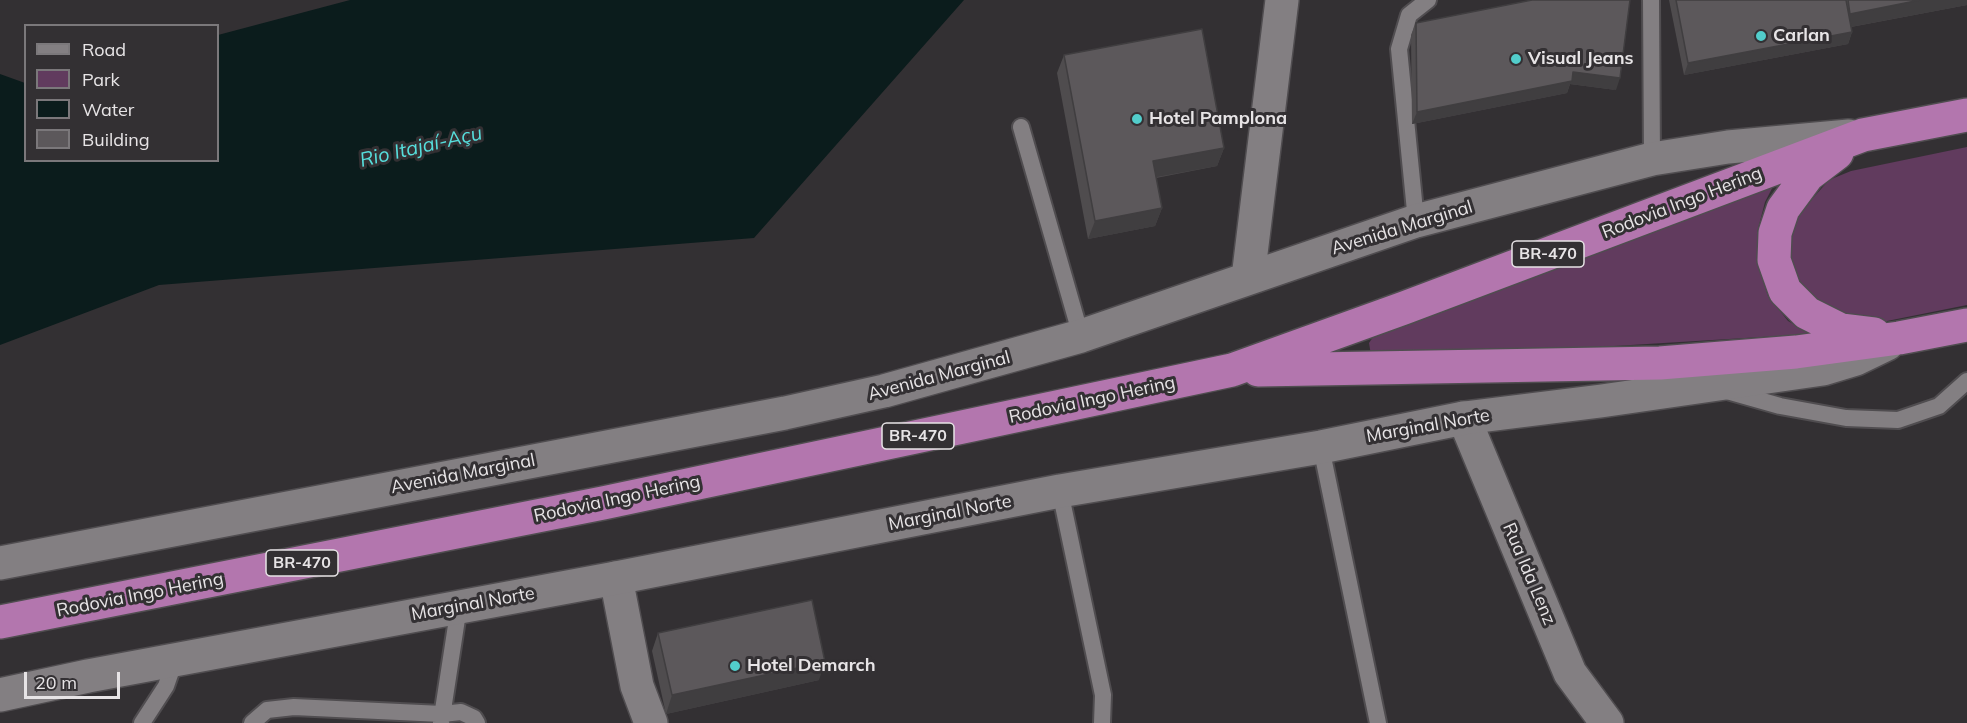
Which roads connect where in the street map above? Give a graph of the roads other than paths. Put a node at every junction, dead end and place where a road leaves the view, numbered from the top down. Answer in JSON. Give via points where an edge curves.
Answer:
{"nodes":[{"id":1,"x":1282,"y":0,"type":"edge"},
{"id":2,"x":1428,"y":0,"type":"edge"},
{"id":3,"x":1651,"y":0,"type":"edge"},
{"id":4,"x":1967,"y":115,"type":"edge"},
{"id":5,"x":1021,"y":127,"type":"dead end"},
{"id":6,"x":1863,"y":135,"type":"junction"},
{"id":7,"x":1653,"y":159,"type":"junction"},
{"id":8,"x":1416,"y":221,"type":"junction"},
{"id":9,"x":1248,"y":278,"type":"junction"},
{"id":10,"x":1967,"y":325,"type":"edge"},
{"id":11,"x":1081,"y":336,"type":"junction"},
{"id":12,"x":1899,"y":338,"type":"junction"},
{"id":13,"x":1232,"y":370,"type":"junction"},
{"id":14,"x":1967,"y":381,"type":"edge"},
{"id":15,"x":1709,"y":385,"type":"junction"},
{"id":16,"x":1464,"y":418,"type":"junction"},
{"id":17,"x":1321,"y":447,"type":"junction"},
{"id":18,"x":1060,"y":491,"type":"junction"},
{"id":19,"x":0,"y":562,"type":"edge"},
{"id":20,"x":616,"y":578,"type":"junction"},
{"id":21,"x":459,"y":606,"type":"junction"},
{"id":22,"x":0,"y":622,"type":"edge"},
{"id":23,"x":175,"y":660,"type":"junction"},
{"id":24,"x":0,"y":695,"type":"edge"},
{"id":25,"x":441,"y":718,"type":"edge"},
{"id":26,"x":142,"y":723,"type":"edge"},
{"id":27,"x":252,"y":723,"type":"edge"},
{"id":28,"x":477,"y":723,"type":"edge"},
{"id":29,"x":651,"y":723,"type":"edge"},
{"id":30,"x":1102,"y":723,"type":"edge"},
{"id":31,"x":1378,"y":723,"type":"edge"},
{"id":32,"x":1607,"y":723,"type":"edge"}],
"edges":[{"from":1,"to":9,"type":"street"},
{"from":2,"to":8,"type":"lane","via":[[1409,15],[1399,49]]},
{"from":3,"to":7,"type":"lane"},
{"from":4,"to":6,"type":"highway","name":"Rodovia Ingo Hering","number":"BR-470"},
{"from":5,"to":11,"type":"lane"},
{"from":6,"to":7,"type":"street","name":"Avenida Marginal","via":[[1728,147]]},
{"from":6,"to":12,"type":"highway","via":[[1808,175],[1783,209],[1775,233],[1774,260],[1785,291],[1806,313],[1841,330]]},
{"from":6,"to":13,"type":"highway","name":"Rodovia Ingo Hering","number":"BR-470"},
{"from":7,"to":8,"type":"street","name":"Avenida Marginal"},
{"from":8,"to":9,"type":"street","name":"Avenida Marginal"},
{"from":9,"to":11,"type":"street","name":"Avenida Marginal"},
{"from":10,"to":12,"type":"highway","name":"Rodovia Ingo Hering","number":"BR-470"},
{"from":11,"to":19,"type":"street","name":"Avenida Marginal","via":[[884,391],[784,413]]},
{"from":12,"to":13,"type":"highway","name":"Rodovia Ingo Hering","number":"BR-470","via":[[1796,352],[1660,363]]},
{"from":12,"to":15,"type":"street","name":"Marginal Norte","via":[[1856,359],[1823,369]]},
{"from":13,"to":22,"type":"highway","name":"Rodovia Ingo Hering","number":"BR-470","via":[[603,503]]},
{"from":14,"to":15,"type":"lane","via":[[1939,406],[1898,420],[1846,418],[1780,406]]},
{"from":15,"to":16,"type":"street","name":"Marginal Norte"},
{"from":16,"to":17,"type":"street","name":"Marginal Norte"},
{"from":16,"to":32,"type":"street","name":"Rua Ida Lenz","via":[[1570,673]]},
{"from":17,"to":18,"type":"street","name":"Marginal Norte"},
{"from":17,"to":31,"type":"lane"},
{"from":18,"to":20,"type":"street","name":"Marginal Norte"},
{"from":18,"to":30,"type":"lane","via":[[1103,695]]},
{"from":20,"to":21,"type":"street","name":"Marginal Norte"},
{"from":20,"to":29,"type":"street","via":[[637,686]]},
{"from":21,"to":23,"type":"street","name":"Marginal Norte"},
{"from":21,"to":25,"type":"lane"},
{"from":23,"to":24,"type":"street","name":"Marginal Norte"},
{"from":23,"to":26,"type":"lane","via":[[165,686]]},
{"from":25,"to":27,"type":"lane","via":[[294,707],[267,710]]},
{"from":25,"to":28,"type":"lane","via":[[461,712]]}]}
